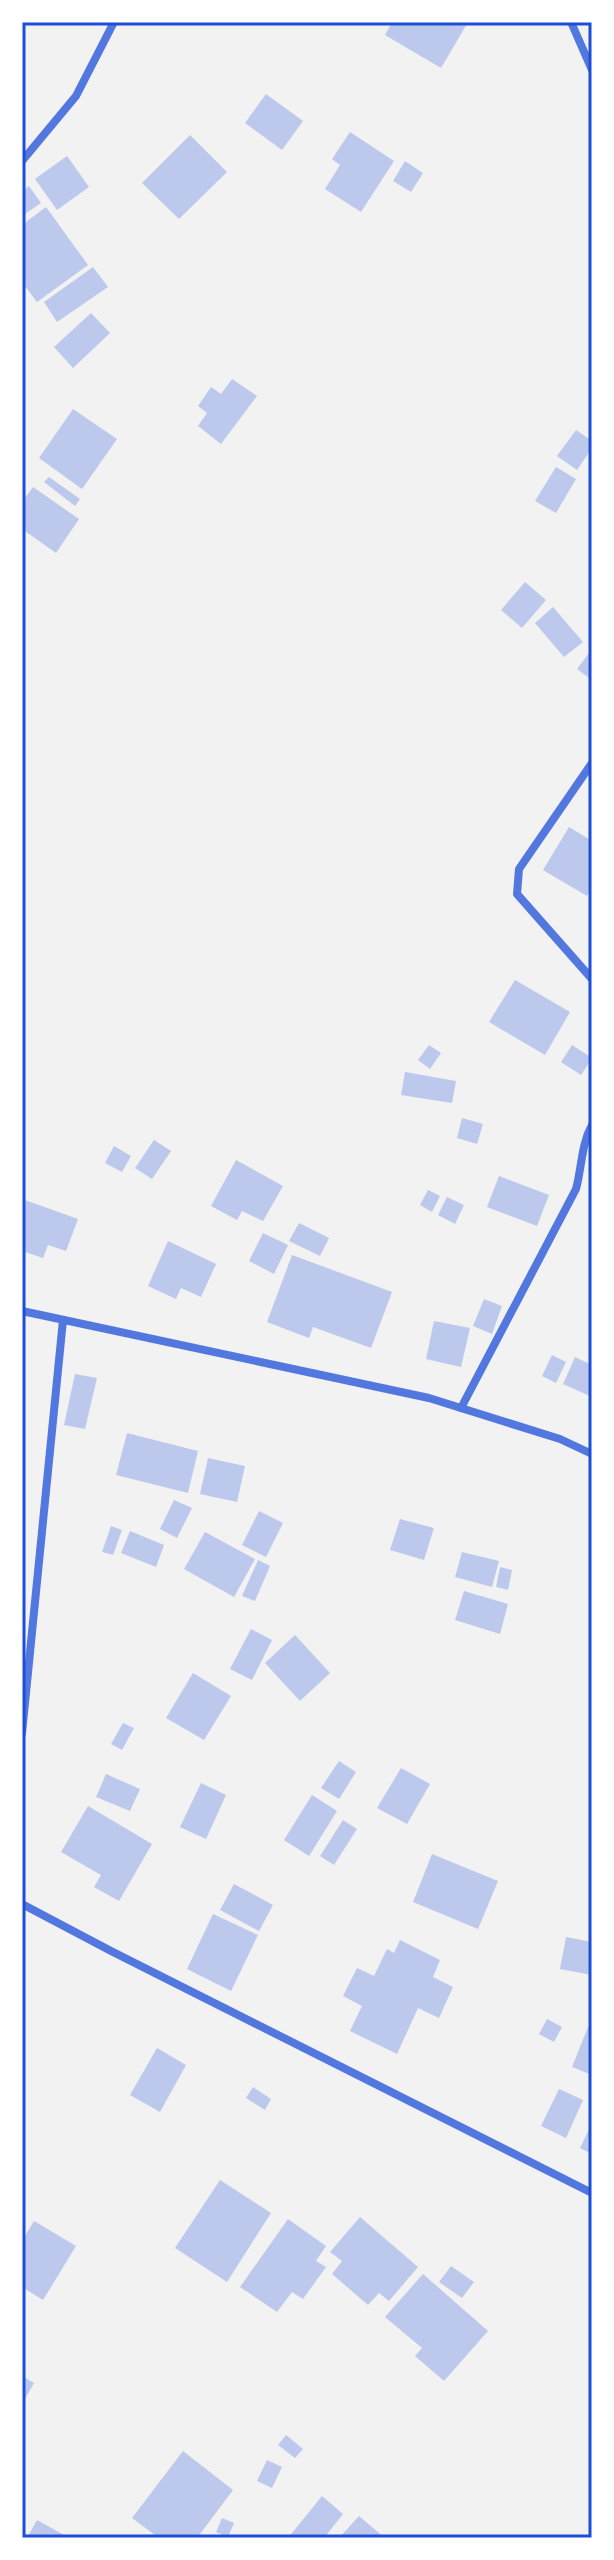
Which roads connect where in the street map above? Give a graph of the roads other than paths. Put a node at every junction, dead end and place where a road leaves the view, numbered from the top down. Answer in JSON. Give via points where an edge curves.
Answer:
{"nodes":[{"id":1,"x":114,"y":22,"type":"edge"},
{"id":2,"x":571,"y":22,"type":"edge"},
{"id":3,"x":592,"y":70,"type":"edge"},
{"id":4,"x":22,"y":161,"type":"edge"},
{"id":5,"x":592,"y":763,"type":"edge"},
{"id":6,"x":592,"y":979,"type":"edge"},
{"id":7,"x":592,"y":1125,"type":"edge"},
{"id":8,"x":22,"y":1311,"type":"edge"},
{"id":9,"x":63,"y":1320,"type":"junction"},
{"id":10,"x":461,"y":1408,"type":"junction"},
{"id":11,"x":592,"y":1454,"type":"edge"},
{"id":12,"x":22,"y":1733,"type":"edge"},
{"id":13,"x":22,"y":1904,"type":"edge"},
{"id":14,"x":592,"y":2193,"type":"edge"}],
"edges":[{"from":1,"to":4,"type":"street","via":[[76,96]]},
{"from":2,"to":3,"type":"street"},
{"from":5,"to":6,"type":"street","via":[[519,869],[517,894]]},
{"from":7,"to":10,"type":"street","via":[[576,1189]]},
{"from":8,"to":9,"type":"street"},
{"from":9,"to":10,"type":"street"},
{"from":9,"to":12,"type":"street"},
{"from":10,"to":11,"type":"street"},
{"from":13,"to":14,"type":"street"}]}
